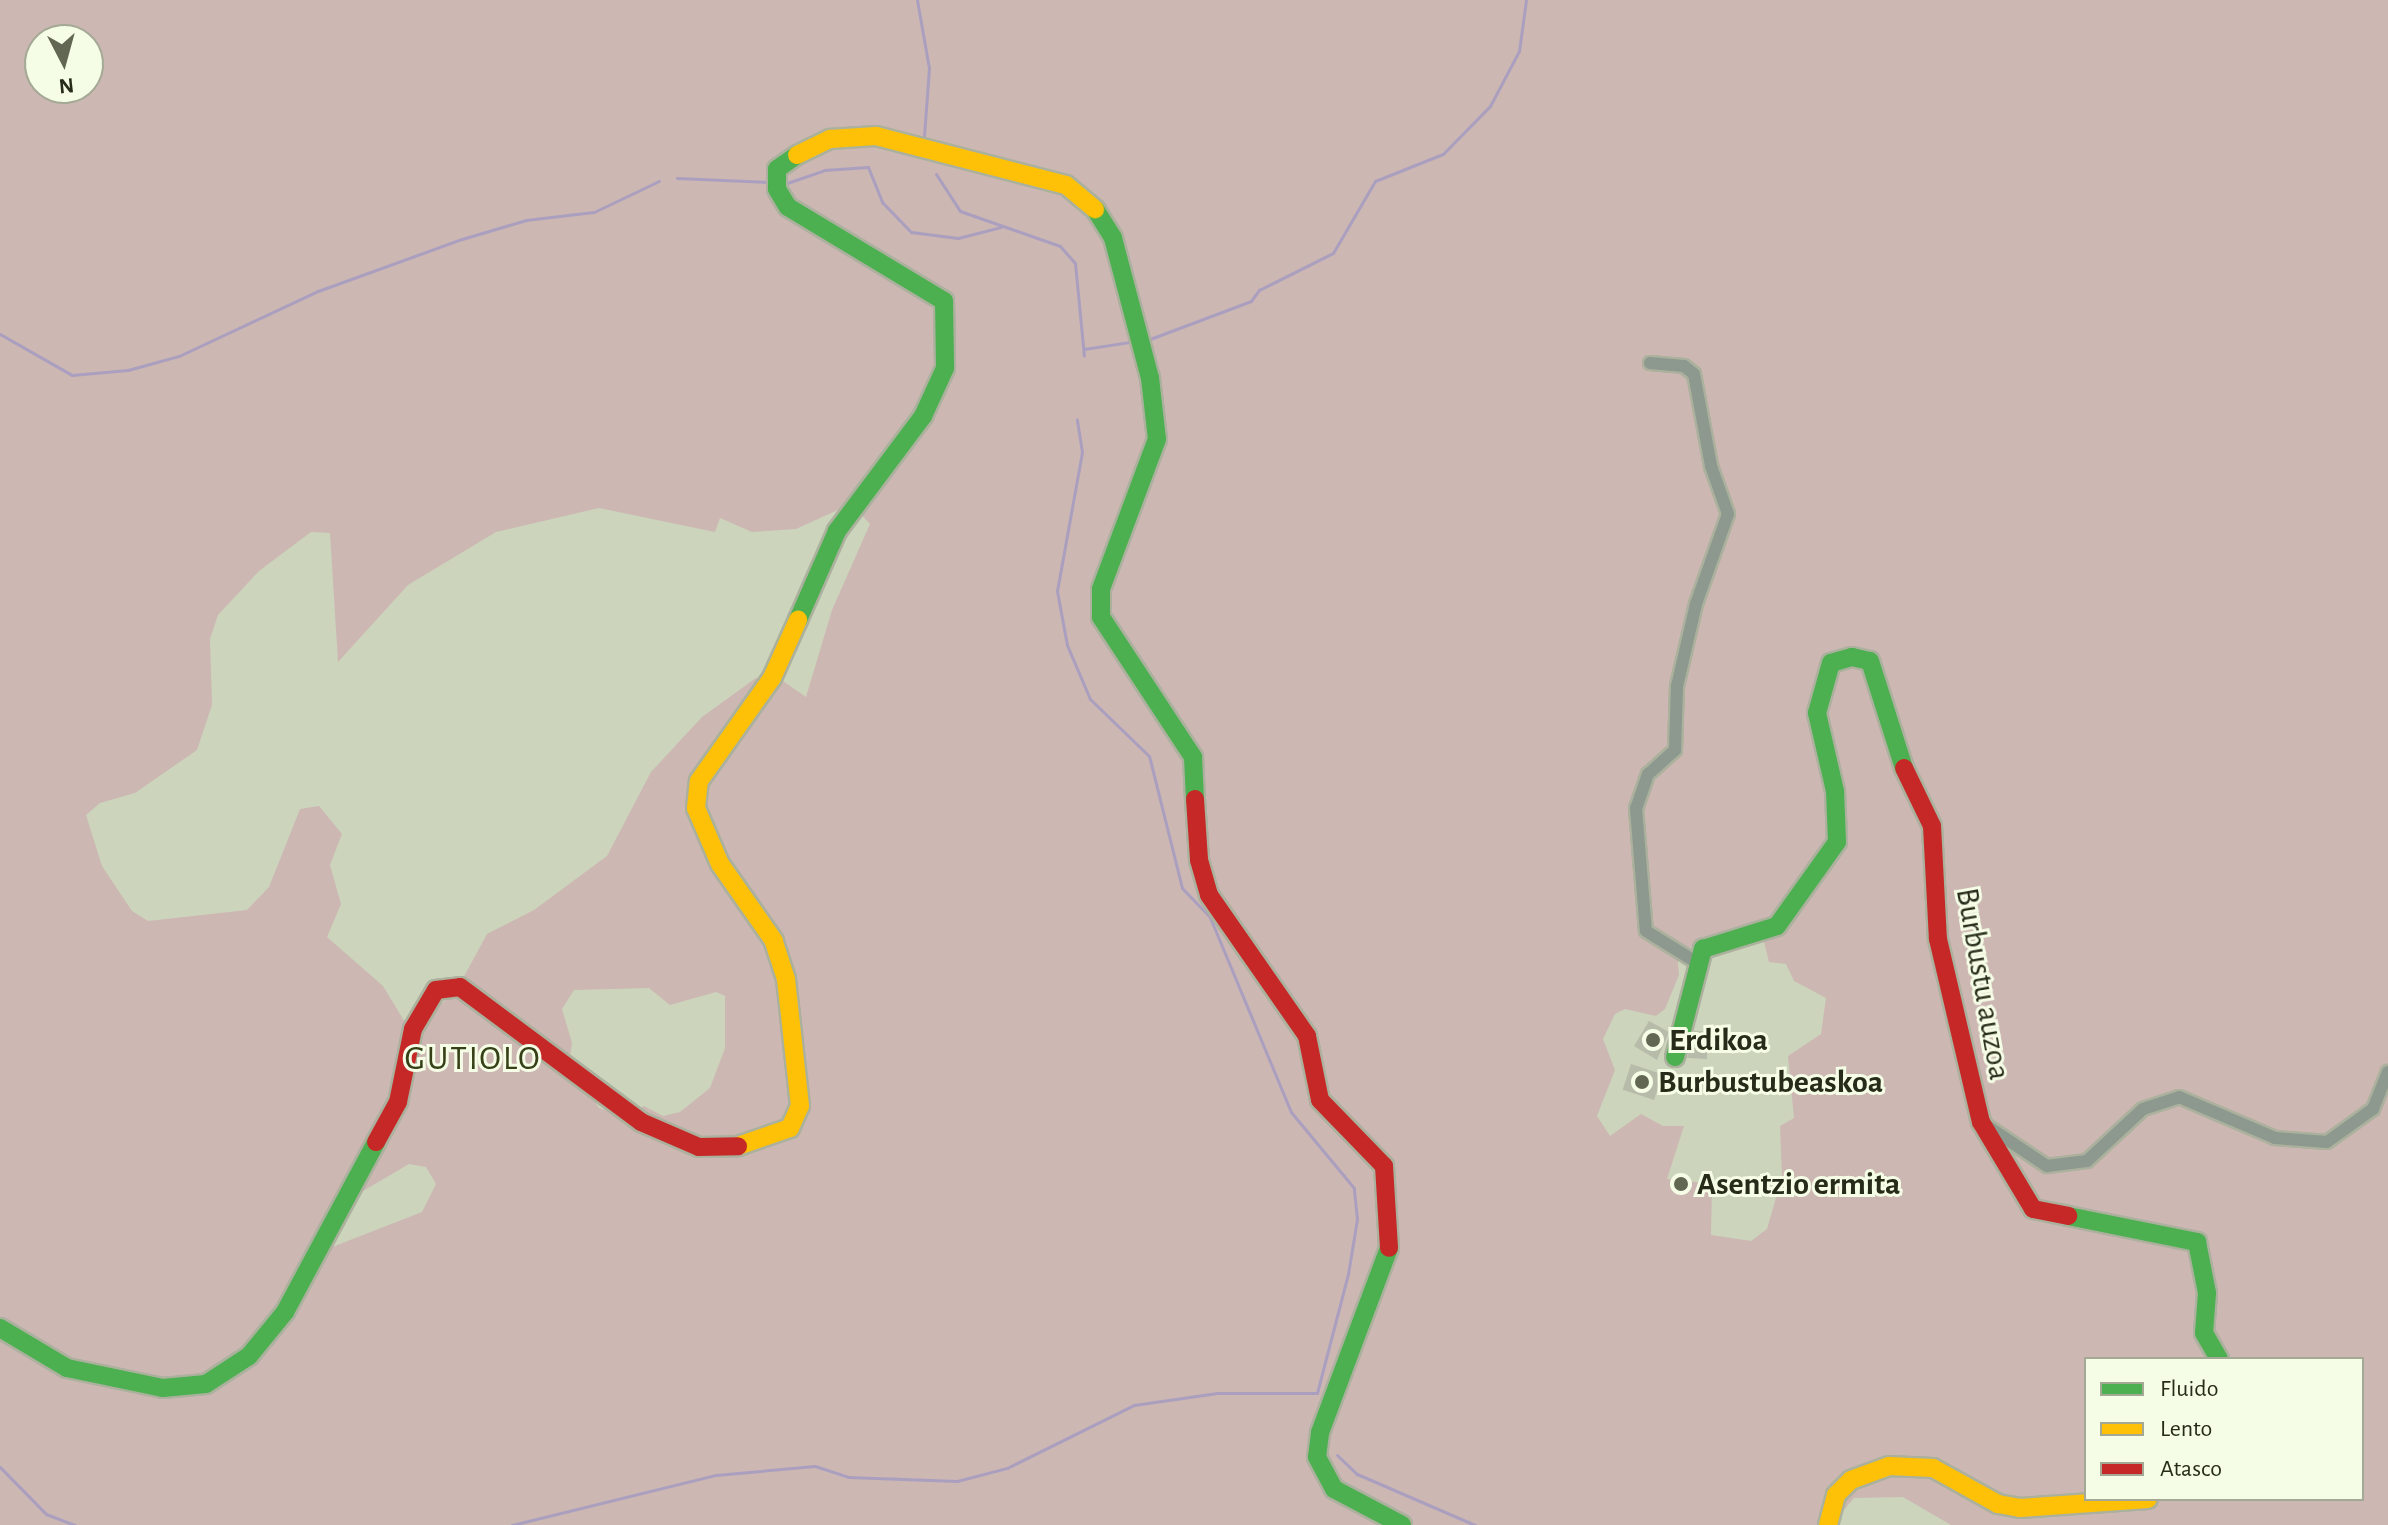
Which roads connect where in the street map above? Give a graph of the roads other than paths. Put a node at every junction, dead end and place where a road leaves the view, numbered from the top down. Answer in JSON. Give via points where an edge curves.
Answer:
{"nodes":[{"id":1,"x":1650,"y":363,"type":"dead end"},
{"id":2,"x":1696,"y":962,"type":"junction"},
{"id":3,"x":1675,"y":1057,"type":"dead end"},
{"id":4,"x":2388,"y":1072,"type":"edge"},
{"id":5,"x":1981,"y":1122,"type":"junction"},
{"id":6,"x":0,"y":1328,"type":"edge"},
{"id":7,"x":2218,"y":1357,"type":"edge"},
{"id":8,"x":2120,"y":1501,"type":"edge"},
{"id":9,"x":1402,"y":1525,"type":"edge"},
{"id":10,"x":1828,"y":1525,"type":"edge"}],
"edges":[{"from":1,"to":2,"type":"street","via":[[1684,366],[1694,374],[1711,466],[1728,514],[1696,604],[1677,686],[1675,750],[1648,774],[1636,808],[1646,931]]},
{"from":2,"to":3,"type":"street"},
{"from":2,"to":5,"type":"street","name":"Burbustu auzoa","via":[[1721,938],[1777,926],[1792,913],[1837,842],[1835,791],[1817,713],[1821,682],[1831,663],[1852,657],[1870,661],[1886,696],[1890,738],[1932,826],[1938,939]]},
{"from":4,"to":5,"type":"street","via":[[2373,1109],[2327,1142],[2275,1138],[2179,1097],[2143,1109],[2087,1161],[2047,1166]]},
{"from":5,"to":7,"type":"street","name":"Burbustu auzoa","via":[[2033,1209],[2197,1242],[2207,1293],[2204,1333]]},
{"from":6,"to":9,"type":"street","via":[[67,1368],[163,1388],[206,1384],[249,1356],[285,1312],[398,1102],[413,1029],[436,990],[460,987],[648,1127],[699,1147],[748,1146],[790,1128],[800,1106],[786,979],[774,941],[720,864],[696,808],[699,781],[772,678],[837,531],[923,416],[945,368],[944,301],[788,207],[777,189],[777,169],[785,161],[830,139],[876,136],[1066,185],[1089,200],[1113,238],[1150,378],[1157,439],[1101,589],[1101,617],[1193,757],[1199,860],[1209,895],[1307,1036],[1320,1100],[1384,1166],[1392,1230],[1386,1265],[1320,1433],[1317,1457],[1334,1489]]},
{"from":8,"to":10,"type":"street","via":[[2020,1508],[1998,1504],[1933,1468],[1889,1466],[1851,1480],[1836,1495]]}]}
